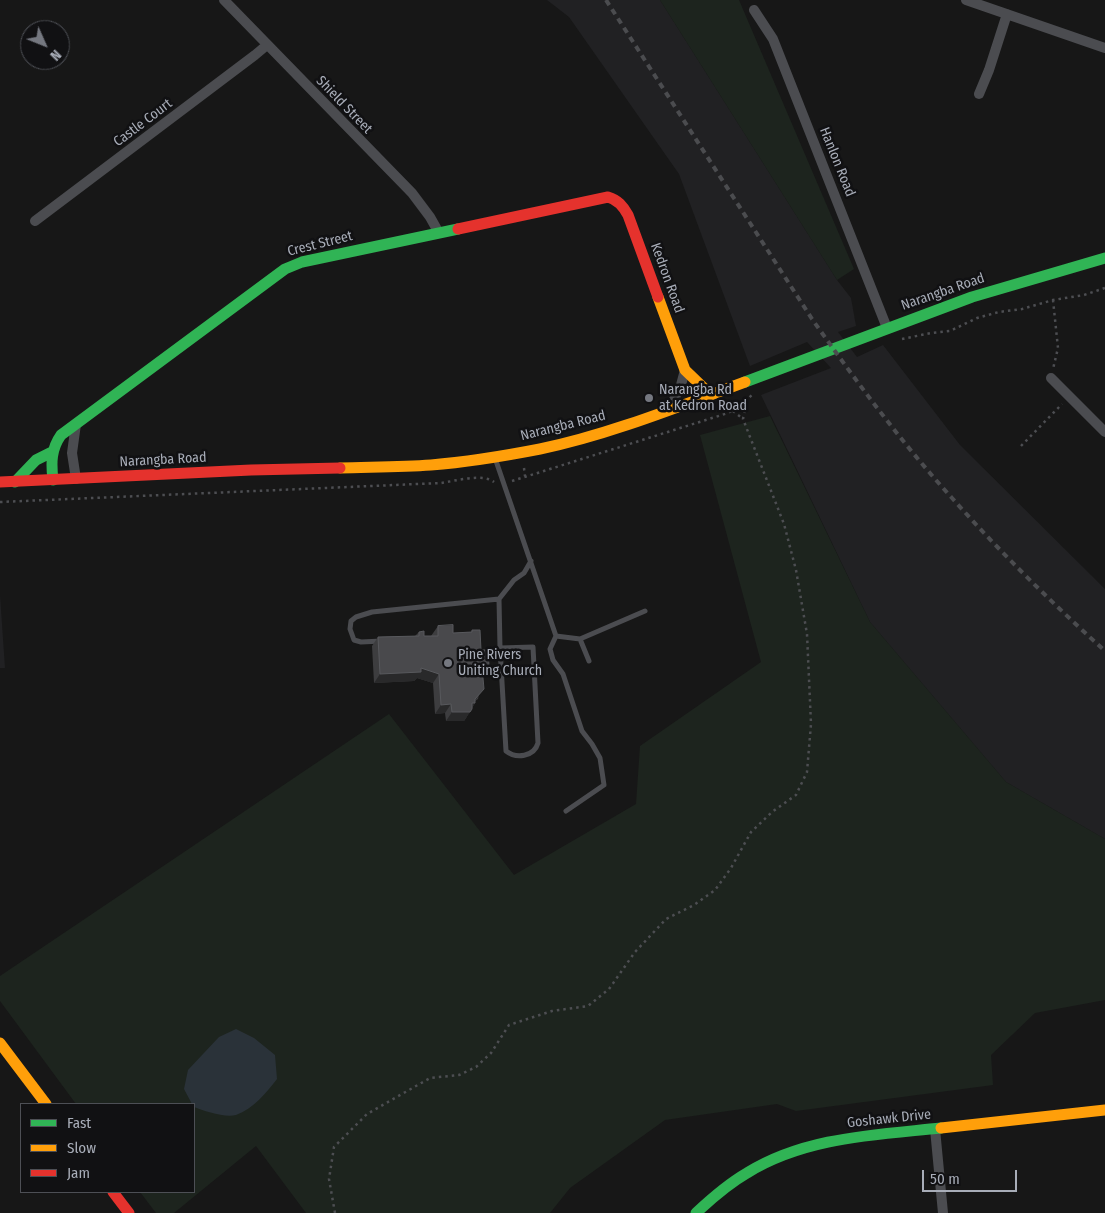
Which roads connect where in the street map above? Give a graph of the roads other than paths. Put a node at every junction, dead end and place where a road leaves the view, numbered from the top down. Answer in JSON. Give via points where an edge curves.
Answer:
{"nodes":[{"id":1,"x":224,"y":0,"type":"edge"},
{"id":2,"x":966,"y":0,"type":"edge"},
{"id":3,"x":754,"y":10,"type":"dead end"},
{"id":4,"x":1007,"y":14,"type":"junction"},
{"id":5,"x":267,"y":45,"type":"junction"},
{"id":6,"x":1105,"y":48,"type":"edge"},
{"id":7,"x":978,"y":94,"type":"dead end"},
{"id":8,"x":617,"y":200,"type":"joint"},
{"id":9,"x":35,"y":221,"type":"dead end"},
{"id":10,"x":439,"y":233,"type":"junction"},
{"id":11,"x":1105,"y":258,"type":"edge"},
{"id":12,"x":887,"y":328,"type":"junction"},
{"id":13,"x":685,"y":370,"type":"junction"},
{"id":14,"x":1051,"y":378,"type":"road end"},
{"id":15,"x":711,"y":395,"type":"junction"},
{"id":16,"x":668,"y":410,"type":"junction"},
{"id":17,"x":76,"y":424,"type":"junction"},
{"id":18,"x":1105,"y":432,"type":"edge"},
{"id":19,"x":52,"y":452,"type":"junction"},
{"id":20,"x":495,"y":457,"type":"junction"},
{"id":21,"x":76,"y":479,"type":"junction"},
{"id":22,"x":53,"y":480,"type":"junction"},
{"id":23,"x":0,"y":482,"type":"edge"},
{"id":24,"x":15,"y":482,"type":"junction"},
{"id":25,"x":531,"y":561,"type":"junction"},
{"id":26,"x":499,"y":599,"type":"junction"},
{"id":27,"x":645,"y":611,"type":"dead end"},
{"id":28,"x":556,"y":636,"type":"junction"},
{"id":29,"x":580,"y":639,"type":"junction"},
{"id":30,"x":386,"y":641,"type":"edge"},
{"id":31,"x":500,"y":648,"type":"junction"},
{"id":32,"x":590,"y":661,"type":"dead end"},
{"id":33,"x":566,"y":810,"type":"dead end"},
{"id":34,"x":0,"y":1043,"type":"edge"},
{"id":35,"x":45,"y":1103,"type":"edge"},
{"id":36,"x":1105,"y":1110,"type":"edge"},
{"id":37,"x":935,"y":1129,"type":"junction"},
{"id":38,"x":114,"y":1193,"type":"edge"},
{"id":39,"x":129,"y":1213,"type":"edge"},
{"id":40,"x":696,"y":1213,"type":"edge"},
{"id":41,"x":943,"y":1213,"type":"edge"}],
"edges":[{"from":1,"to":5,"type":"street","name":"Shield Street"},
{"from":2,"to":4,"type":"street"},
{"from":3,"to":12,"type":"street","name":"Hanlon Road","via":[[773,39]]},
{"from":4,"to":6,"type":"street"},
{"from":4,"to":7,"type":"street"},
{"from":5,"to":9,"type":"street","name":"Castle Court"},
{"from":5,"to":10,"type":"street","name":"Shield Street","via":[[412,194]]},
{"from":8,"to":10,"type":"street","name":"Crest Street","via":[[601,198]]},
{"from":8,"to":13,"type":"street","name":"Kedron Road","via":[[628,215]]},
{"from":10,"to":17,"type":"street","name":"Crest Street","via":[[285,268]]},
{"from":11,"to":12,"type":"street","name":"Narangba Road","via":[[981,294]]},
{"from":12,"to":15,"type":"street","name":"Narangba Road"},
{"from":13,"to":15,"type":"street","name":"Kedron Road"},
{"from":13,"to":16,"type":"street"},
{"from":14,"to":18,"type":"street"},
{"from":15,"to":16,"type":"street","name":"Narangba Road"},
{"from":16,"to":20,"type":"street","name":"Narangba Road","via":[[564,444]]},
{"from":17,"to":19,"type":"street","name":"Crest Street","via":[[67,429]]},
{"from":17,"to":21,"type":"street","via":[[72,453]]},
{"from":19,"to":22,"type":"street"},
{"from":19,"to":24,"type":"street","via":[[29,465]]},
{"from":20,"to":21,"type":"street","name":"Narangba Road","via":[[430,465]]},
{"from":20,"to":25,"type":"lane"},
{"from":21,"to":22,"type":"street","name":"Narangba Road"},
{"from":22,"to":24,"type":"street","name":"Narangba Road"},
{"from":23,"to":24,"type":"street","name":"Narangba Road"},
{"from":25,"to":26,"type":"lane"},
{"from":25,"to":28,"type":"lane"},
{"from":26,"to":30,"type":"lane","via":[[372,612],[351,621],[354,640]]},
{"from":26,"to":31,"type":"lane"},
{"from":27,"to":29,"type":"lane"},
{"from":28,"to":29,"type":"lane"},
{"from":28,"to":33,"type":"lane","via":[[550,649],[553,660],[563,674],[582,731],[600,758],[604,785]]},
{"from":29,"to":32,"type":"lane"},
{"from":31,"to":31,"type":"lane","via":[[506,750],[518,756],[527,755],[538,743],[533,646]]},
{"from":34,"to":35,"type":"street"},
{"from":36,"to":37,"type":"street","name":"Goshawk Drive"},
{"from":37,"to":40,"type":"street","name":"Goshawk Drive","via":[[846,1138],[791,1151],[749,1170]]},
{"from":37,"to":41,"type":"street"},
{"from":38,"to":39,"type":"street"}]}
